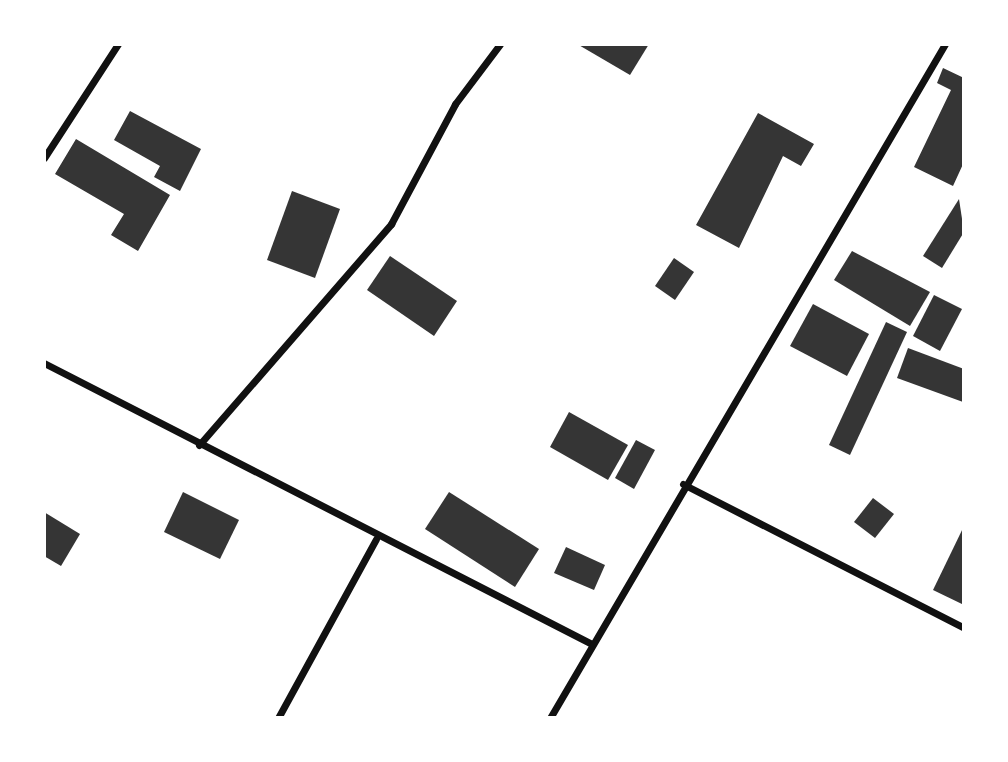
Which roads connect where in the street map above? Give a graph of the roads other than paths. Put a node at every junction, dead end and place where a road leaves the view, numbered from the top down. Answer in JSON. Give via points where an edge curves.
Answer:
{"nodes":[{"id":1,"x":118,"y":44,"type":"edge"},
{"id":2,"x":500,"y":44,"type":"edge"},
{"id":3,"x":945,"y":44,"type":"edge"},
{"id":4,"x":44,"y":158,"type":"edge"},
{"id":5,"x":44,"y":363,"type":"edge"},
{"id":6,"x":199,"y":445,"type":"junction"},
{"id":7,"x":683,"y":484,"type":"junction"},
{"id":8,"x":376,"y":539,"type":"junction"},
{"id":9,"x":964,"y":628,"type":"edge"},
{"id":10,"x":592,"y":644,"type":"junction"},
{"id":11,"x":278,"y":718,"type":"edge"},
{"id":12,"x":550,"y":718,"type":"edge"}],
"edges":[{"from":1,"to":4,"type":"street"},
{"from":2,"to":6,"type":"street","via":[[455,104],[391,224]]},
{"from":3,"to":7,"type":"street"},
{"from":5,"to":6,"type":"street"},
{"from":6,"to":8,"type":"street"},
{"from":7,"to":9,"type":"street"},
{"from":7,"to":10,"type":"street"},
{"from":8,"to":10,"type":"street"},
{"from":8,"to":11,"type":"street"},
{"from":10,"to":12,"type":"street"}]}
